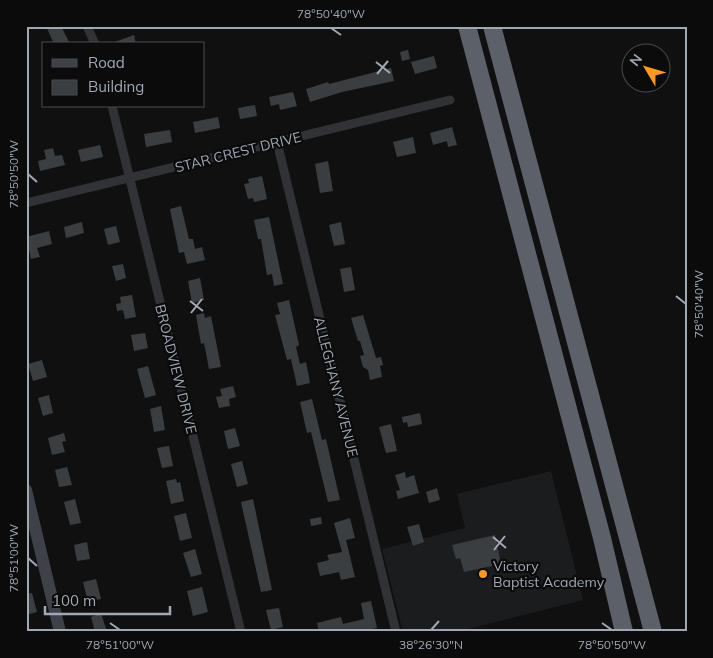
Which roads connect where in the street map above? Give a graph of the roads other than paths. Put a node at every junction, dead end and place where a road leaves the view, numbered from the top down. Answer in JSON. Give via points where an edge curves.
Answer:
{"nodes":[{"id":1,"x":87,"y":26,"type":"edge"},
{"id":2,"x":467,"y":26,"type":"edge"},
{"id":3,"x":492,"y":26,"type":"edge"},
{"id":4,"x":94,"y":42,"type":"edge"},
{"id":5,"x":450,"y":100,"type":"dead end"},
{"id":6,"x":112,"y":108,"type":"edge"},
{"id":7,"x":276,"y":142,"type":"junction"},
{"id":8,"x":129,"y":178,"type":"junction"},
{"id":9,"x":26,"y":204,"type":"edge"},
{"id":10,"x":26,"y":490,"type":"edge"},
{"id":11,"x":60,"y":632,"type":"edge"},
{"id":12,"x":241,"y":632,"type":"edge"},
{"id":13,"x":396,"y":632,"type":"edge"},
{"id":14,"x":624,"y":632,"type":"edge"},
{"id":15,"x":653,"y":632,"type":"edge"}],
"edges":[{"from":1,"to":4,"type":"street"},
{"from":2,"to":14,"type":"highway"},
{"from":3,"to":15,"type":"highway"},
{"from":5,"to":7,"type":"street","name":"STAR CREST DRIVE"},
{"from":6,"to":8,"type":"street","name":"BROADVIEW DRIVE"},
{"from":7,"to":8,"type":"street","name":"STAR CREST DRIVE"},
{"from":7,"to":13,"type":"street","name":"ALLEGHANY AVENUE"},
{"from":8,"to":9,"type":"street","name":"STAR CREST DRIVE"},
{"from":8,"to":12,"type":"street","name":"BROADVIEW DRIVE"},
{"from":10,"to":11,"type":"street"}]}
